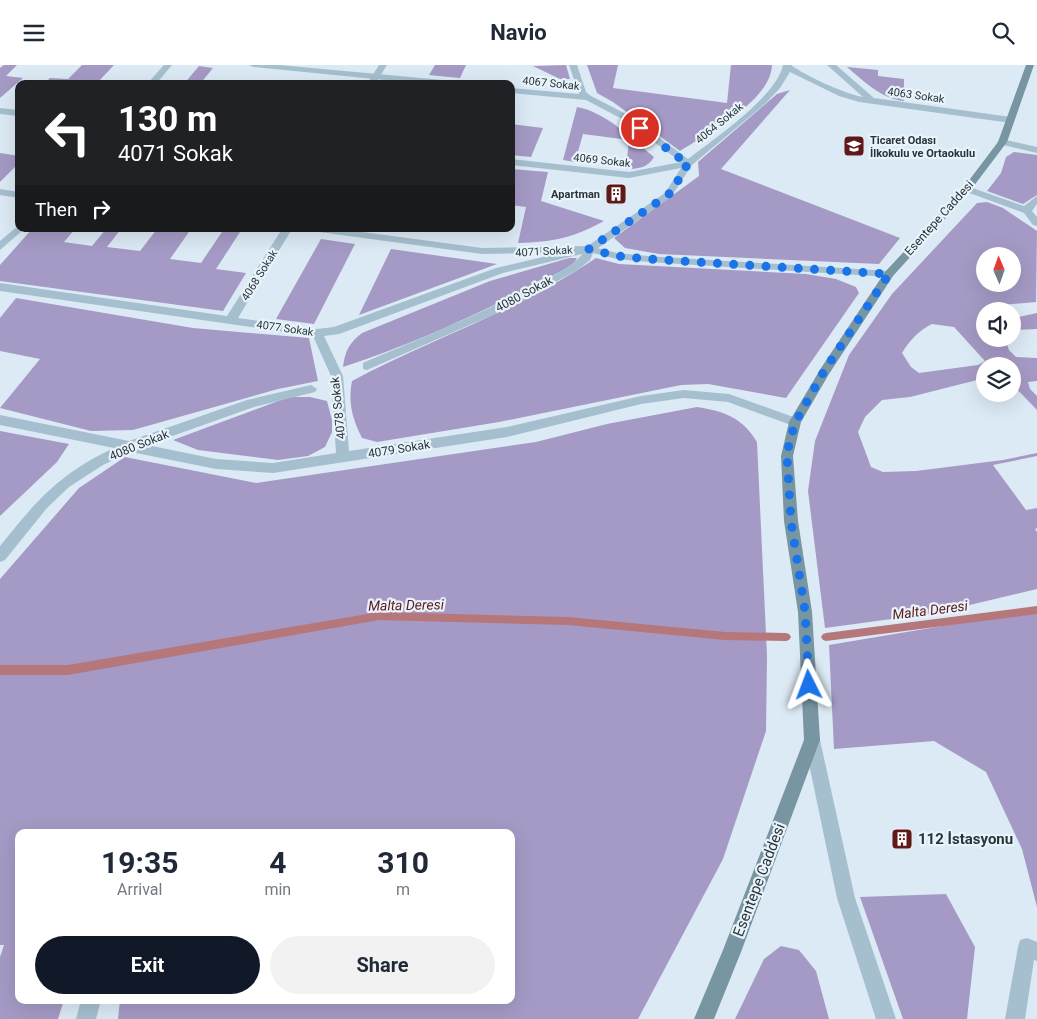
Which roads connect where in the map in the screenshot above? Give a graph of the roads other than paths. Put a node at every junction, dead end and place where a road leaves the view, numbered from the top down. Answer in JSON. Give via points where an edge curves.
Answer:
{"nodes":[{"id":1,"x":168,"y":65,"type":"edge"},
{"id":2,"x":253,"y":65,"type":"edge"},
{"id":3,"x":383,"y":65,"type":"edge"},
{"id":4,"x":573,"y":65,"type":"edge"},
{"id":5,"x":831,"y":65,"type":"edge"},
{"id":6,"x":1029,"y":65,"type":"edge"},
{"id":7,"x":788,"y":66,"type":"edge"},
{"id":8,"x":376,"y":75,"type":"junction"},
{"id":9,"x":155,"y":80,"type":"edge"},
{"id":10,"x":373,"y":80,"type":"edge"},
{"id":11,"x":419,"y":80,"type":"edge"},
{"id":12,"x":515,"y":90,"type":"edge"},
{"id":13,"x":588,"y":98,"type":"junction"},
{"id":14,"x":873,"y":101,"type":"junction"},
{"id":15,"x":0,"y":111,"type":"edge"},
{"id":16,"x":15,"y":113,"type":"edge"},
{"id":17,"x":1011,"y":120,"type":"junction"},
{"id":18,"x":1002,"y":142,"type":"junction"},
{"id":19,"x":1037,"y":150,"type":"edge"},
{"id":20,"x":515,"y":162,"type":"edge"},
{"id":21,"x":689,"y":163,"type":"junction"},
{"id":22,"x":967,"y":189,"type":"junction"},
{"id":23,"x":0,"y":192,"type":"edge"},
{"id":24,"x":15,"y":194,"type":"edge"},
{"id":25,"x":1037,"y":199,"type":"edge"},
{"id":26,"x":1027,"y":211,"type":"junction"},
{"id":27,"x":1037,"y":223,"type":"edge"},
{"id":28,"x":15,"y":232,"type":"edge"},
{"id":29,"x":285,"y":232,"type":"edge"},
{"id":30,"x":341,"y":232,"type":"edge"},
{"id":31,"x":0,"y":247,"type":"edge"},
{"id":32,"x":589,"y":249,"type":"junction"},
{"id":33,"x":889,"y":274,"type":"junction"},
{"id":34,"x":0,"y":287,"type":"edge"},
{"id":35,"x":230,"y":321,"type":"junction"},
{"id":36,"x":317,"y":333,"type":"junction"},
{"id":37,"x":367,"y":366,"type":"dead end"},
{"id":38,"x":311,"y":389,"type":"dead end"},
{"id":39,"x":0,"y":421,"type":"edge"},
{"id":40,"x":795,"y":423,"type":"junction"},
{"id":41,"x":132,"y":446,"type":"junction"},
{"id":42,"x":343,"y":457,"type":"junction"},
{"id":43,"x":0,"y":556,"type":"edge"},
{"id":44,"x":812,"y":740,"type":"junction"},
{"id":45,"x":1037,"y":952,"type":"edge"},
{"id":46,"x":90,"y":1004,"type":"edge"},
{"id":47,"x":86,"y":1019,"type":"edge"},
{"id":48,"x":704,"y":1019,"type":"edge"},
{"id":49,"x":886,"y":1019,"type":"edge"},
{"id":50,"x":1015,"y":1019,"type":"edge"}],
"edges":[{"from":1,"to":9,"type":"street"},
{"from":2,"to":8,"type":"street"},
{"from":3,"to":8,"type":"street"},
{"from":4,"to":13,"type":"street","via":[[582,93]]},
{"from":5,"to":14,"type":"street","name":"4063 Sokak"},
{"from":6,"to":17,"type":"main road","name":"Esentepe Caddesi"},
{"from":7,"to":14,"type":"street","via":[[842,94]]},
{"from":7,"to":21,"type":"street","name":"4064 Sokak","via":[[786,78]]},
{"from":8,"to":10,"type":"street"},
{"from":8,"to":11,"type":"street"},
{"from":12,"to":13,"type":"street","name":"4067 Sokak"},
{"from":13,"to":21,"type":"street","via":[[627,118]]},
{"from":14,"to":17,"type":"street","name":"4063 Sokak"},
{"from":15,"to":16,"type":"street"},
{"from":17,"to":18,"type":"main road","name":"Esentepe Caddesi"},
{"from":18,"to":19,"type":"street"},
{"from":18,"to":22,"type":"main road","name":"Esentepe Caddesi"},
{"from":20,"to":21,"type":"street","name":"4069 Sokak","via":[[629,175]]},
{"from":21,"to":32,"type":"street","name":"4064 Sokak","via":[[683,169],[678,185],[668,195]]},
{"from":22,"to":26,"type":"street"},
{"from":22,"to":33,"type":"main road","name":"Esentepe Caddesi"},
{"from":23,"to":24,"type":"street"},
{"from":25,"to":26,"type":"street","via":[[1028,205]]},
{"from":26,"to":27,"type":"street"},
{"from":28,"to":31,"type":"street"},
{"from":29,"to":35,"type":"street","name":"4068 Sokak"},
{"from":30,"to":32,"type":"street","name":"4071 Sokak","via":[[490,252]]},
{"from":32,"to":33,"type":"street","name":"4071 Sokak","via":[[648,259]]},
{"from":32,"to":36,"type":"street","name":"4077 Sokak","via":[[500,270],[352,326]]},
{"from":32,"to":37,"type":"lane","name":"4080 Sokak","via":[[586,258],[575,267],[511,302]]},
{"from":33,"to":40,"type":"main road","name":"Esentepe Caddesi","via":[[824,371]]},
{"from":34,"to":35,"type":"street","name":"4077 Sokak"},
{"from":35,"to":36,"type":"street","name":"4077 Sokak"},
{"from":36,"to":42,"type":"lane","name":"4078 Sokak","via":[[337,376]]},
{"from":38,"to":41,"type":"street","name":"4080 Sokak","via":[[280,393]]},
{"from":39,"to":41,"type":"street","name":"4079 Sokak"},
{"from":40,"to":42,"type":"street","name":"4079 Sokak","via":[[729,398],[684,394],[641,400],[507,432]]},
{"from":40,"to":44,"type":"main road","name":"Esentepe Caddesi","via":[[787,456],[791,521],[805,611]]},
{"from":41,"to":42,"type":"street","name":"4079 Sokak","via":[[244,468],[273,468]]},
{"from":41,"to":43,"type":"street","name":"4080 Sokak","via":[[88,467],[49,497]]},
{"from":44,"to":48,"type":"main road","name":"Esentepe Caddesi"},
{"from":44,"to":49,"type":"street","name":"Esentepe Caddesi","via":[[846,898]]},
{"from":45,"to":50,"type":"street","via":[[1027,947]]},
{"from":46,"to":47,"type":"street"}]}
